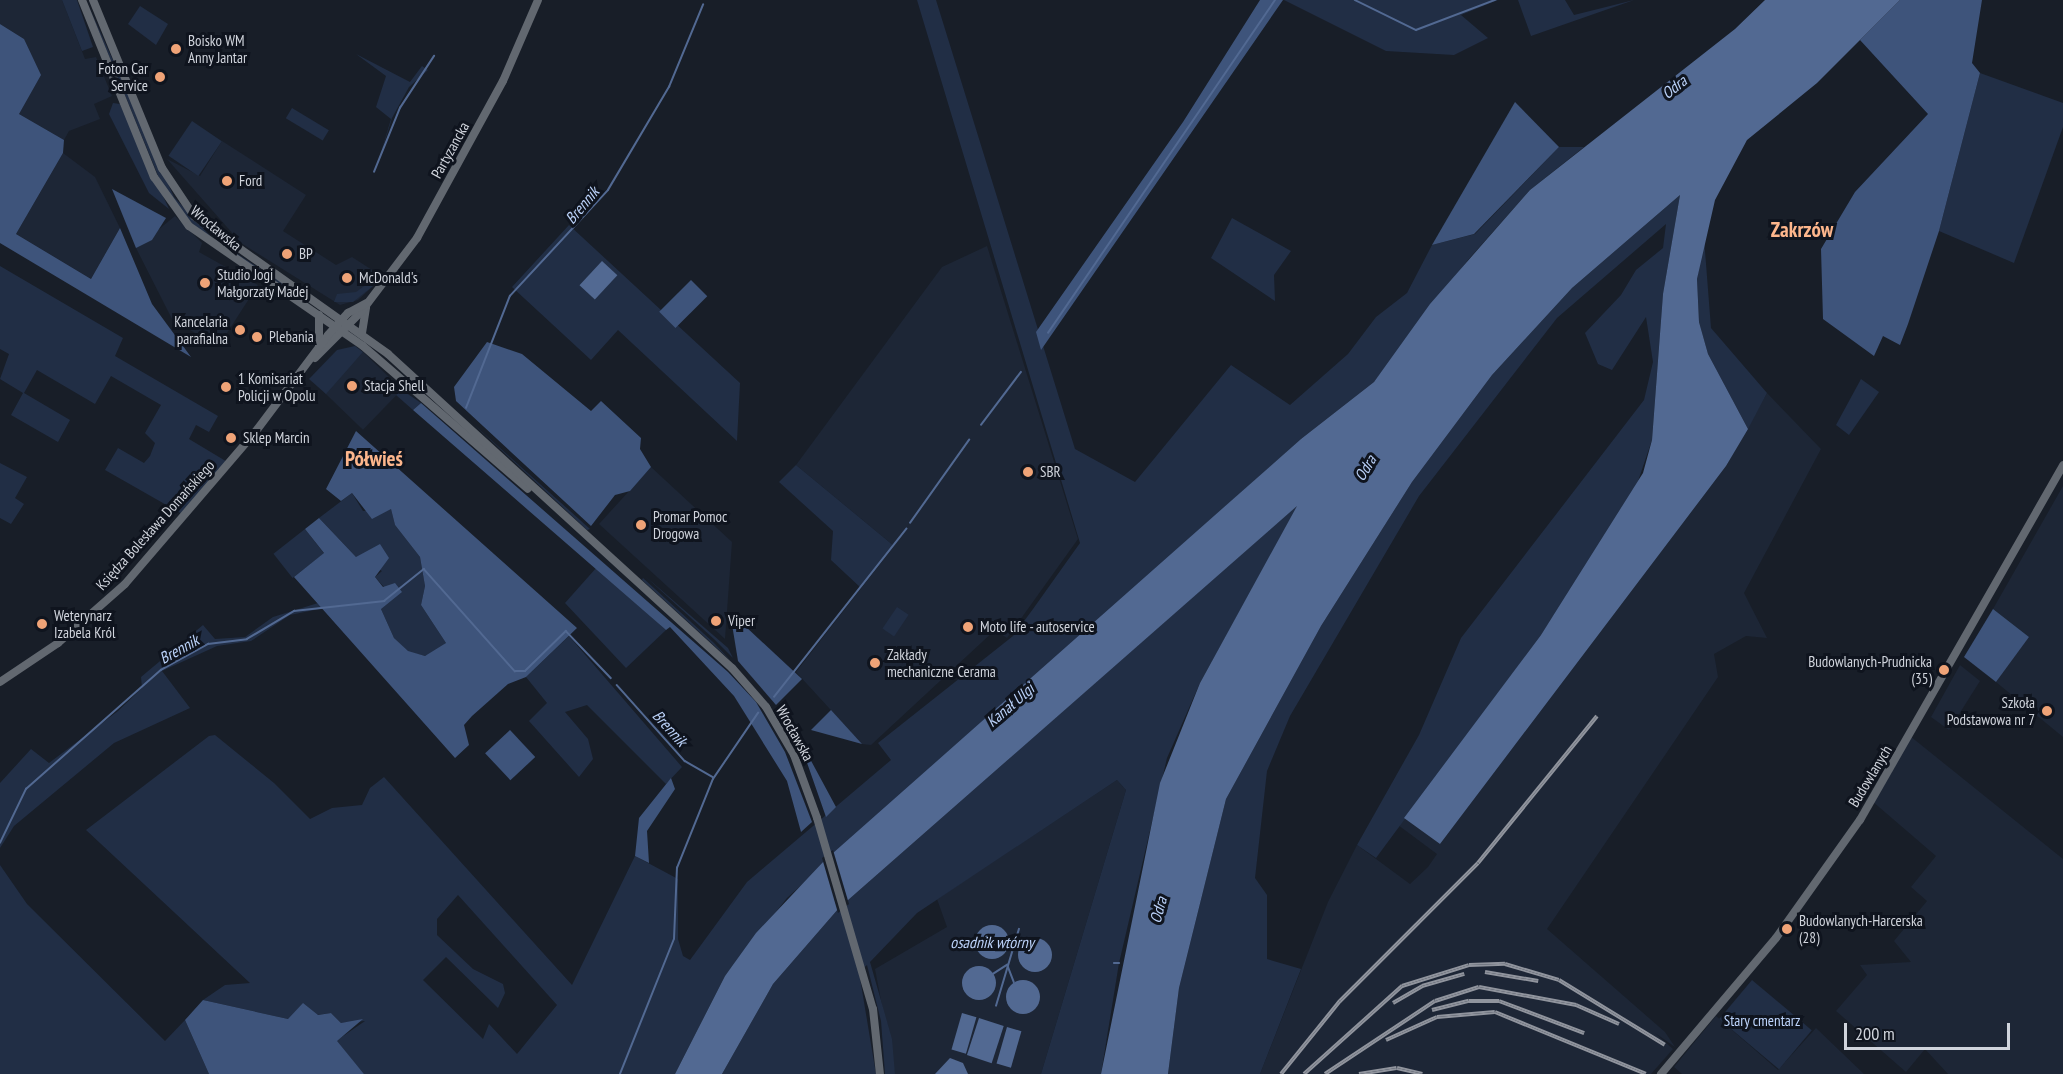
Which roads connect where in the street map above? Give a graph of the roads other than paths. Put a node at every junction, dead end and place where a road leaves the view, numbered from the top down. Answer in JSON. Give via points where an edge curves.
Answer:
{"nodes":[{"id":1,"x":82,"y":0,"type":"edge"},
{"id":2,"x":93,"y":0,"type":"edge"},
{"id":3,"x":538,"y":0,"type":"edge"},
{"id":4,"x":367,"y":303,"type":"junction"},
{"id":5,"x":319,"y":315,"type":"junction"},
{"id":6,"x":347,"y":321,"type":"junction"},
{"id":7,"x":340,"y":329,"type":"junction"},
{"id":8,"x":362,"y":333,"type":"junction"},
{"id":9,"x":319,"y":346,"type":"junction"},
{"id":10,"x":308,"y":363,"type":"junction"},
{"id":11,"x":2063,"y":465,"type":"edge"},
{"id":12,"x":537,"y":492,"type":"junction"},
{"id":13,"x":0,"y":682,"type":"edge"},
{"id":14,"x":880,"y":1074,"type":"edge"},
{"id":15,"x":1661,"y":1074,"type":"edge"}],
"edges":[{"from":1,"to":5,"type":"main road","name":"Wrocławska","via":[[154,177],[177,213],[221,253]]},
{"from":2,"to":6,"type":"main road","name":"Wrocławska","via":[[153,148],[182,201],[224,242]]},
{"from":3,"to":4,"type":"main road","name":"Partyzancka","via":[[511,66],[426,223]]},
{"from":4,"to":6,"type":"main road","name":"Partyzancka"},
{"from":4,"to":8,"type":"main road"},
{"from":5,"to":7,"type":"main road","name":"Wrocławska"},
{"from":5,"to":9,"type":"main road"},
{"from":6,"to":7,"type":"main road","name":"Partyzancka"},
{"from":6,"to":8,"type":"main road","name":"Wrocławska"},
{"from":7,"to":9,"type":"main road","name":"Księdza Bolesława Domańskiego"},
{"from":7,"to":10,"type":"main road","name":"Księdza Bolesława Domańskiego"},
{"from":7,"to":12,"type":"main road","name":"Wrocławska"},
{"from":8,"to":12,"type":"main road","name":"Wrocławska"},
{"from":9,"to":10,"type":"main road","name":"Księdza Bolesława Domańskiego"},
{"from":10,"to":13,"type":"main road","name":"Księdza Bolesława Domańskiego","via":[[125,584],[58,643]]},
{"from":11,"to":15,"type":"main road","name":"Budowlanych","via":[[1860,820],[1776,938]]},
{"from":12,"to":14,"type":"main road","name":"Wrocławska","via":[[751,688],[790,747],[819,825],[862,970],[878,1033]]}]}
